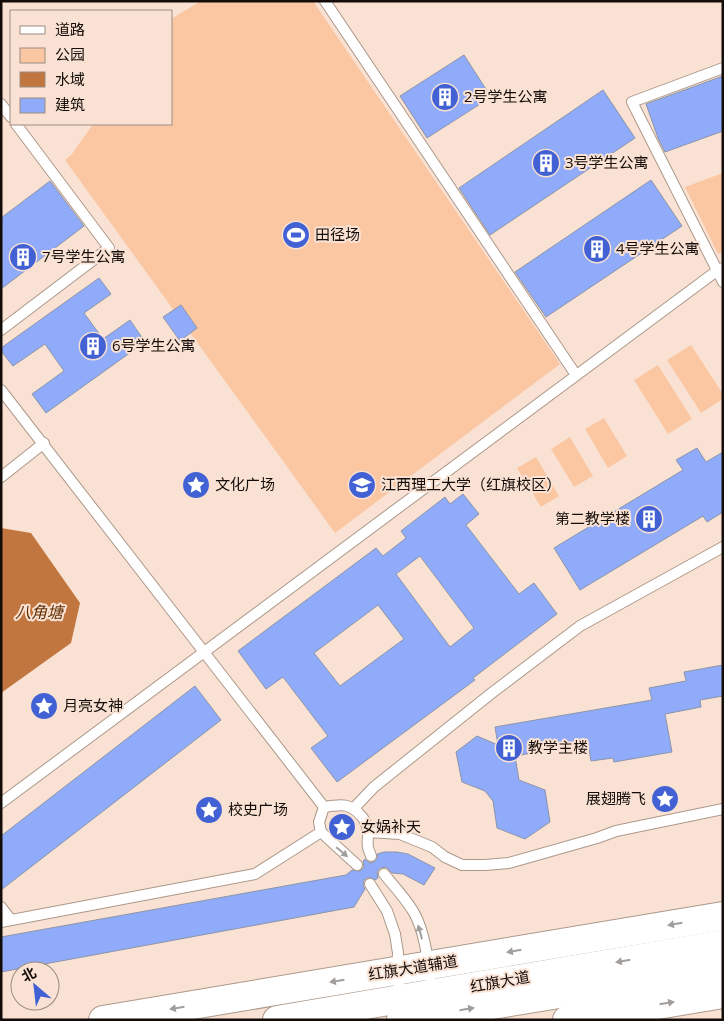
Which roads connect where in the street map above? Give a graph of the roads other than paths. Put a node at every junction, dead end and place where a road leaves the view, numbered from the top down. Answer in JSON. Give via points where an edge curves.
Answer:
{"nodes":[{"id":1,"x":325,"y":1,"type":"edge"},
{"id":2,"x":723,"y":68,"type":"edge"},
{"id":3,"x":1,"y":104,"type":"edge"},
{"id":4,"x":10,"y":116,"type":"edge"},
{"id":5,"x":17,"y":125,"type":"edge"},
{"id":6,"x":720,"y":269,"type":"edge"},
{"id":7,"x":723,"y":282,"type":"edge"},
{"id":8,"x":1,"y":330,"type":"edge"},
{"id":9,"x":576,"y":375,"type":"junction"},
{"id":10,"x":1,"y":390,"type":"edge"},
{"id":11,"x":44,"y":443,"type":"junction"},
{"id":12,"x":1,"y":477,"type":"edge"},
{"id":13,"x":723,"y":547,"type":"edge"},
{"id":14,"x":204,"y":650,"type":"junction"},
{"id":15,"x":1,"y":803,"type":"edge"},
{"id":16,"x":324,"y":807,"type":"junction"},
{"id":17,"x":354,"y":808,"type":"junction"},
{"id":18,"x":723,"y":809,"type":"edge"},
{"id":19,"x":321,"y":832,"type":"junction"},
{"id":20,"x":368,"y":832,"type":"junction"},
{"id":21,"x":371,"y":856,"type":"dead end"},
{"id":22,"x":357,"y":865,"type":"dead end"},
{"id":23,"x":384,"y":874,"type":"dead end"},
{"id":24,"x":370,"y":884,"type":"dead end"},
{"id":25,"x":1,"y":907,"type":"edge"},
{"id":26,"x":723,"y":916,"type":"edge"},
{"id":27,"x":6,"y":921,"type":"edge"},
{"id":28,"x":723,"y":944,"type":"edge"},
{"id":29,"x":429,"y":966,"type":"junction"},
{"id":30,"x":723,"y":967,"type":"edge"},
{"id":31,"x":397,"y":971,"type":"junction"},
{"id":32,"x":723,"y":994,"type":"edge"},
{"id":33,"x":434,"y":1004,"type":"junction"},
{"id":34,"x":563,"y":1010,"type":"edge"},
{"id":35,"x":401,"y":1013,"type":"edge"},
{"id":36,"x":103,"y":1020,"type":"edge"},
{"id":37,"x":276,"y":1020,"type":"edge"}],
"edges":[{"from":1,"to":9,"type":"lane"},
{"from":2,"to":6,"type":"lane","via":[[632,102]]},
{"from":3,"to":4,"type":"lane"},
{"from":5,"to":8,"type":"lane","via":[[109,248]]},
{"from":6,"to":7,"type":"lane"},
{"from":6,"to":9,"type":"lane"},
{"from":9,"to":14,"type":"lane"},
{"from":10,"to":11,"type":"lane"},
{"from":11,"to":12,"type":"lane"},
{"from":11,"to":14,"type":"lane"},
{"from":13,"to":17,"type":"lane","via":[[580,626],[374,787]]},
{"from":14,"to":15,"type":"lane"},
{"from":14,"to":16,"type":"lane"},
{"from":16,"to":17,"type":"lane","via":[[340,804]]},
{"from":16,"to":19,"type":"lane","via":[[319,822]]},
{"from":17,"to":20,"type":"lane","via":[[366,823]]},
{"from":18,"to":20,"type":"lane","via":[[616,831],[546,854],[493,865],[462,865],[432,847],[400,834]]},
{"from":19,"to":22,"type":"lane","one_way":true},
{"from":19,"to":27,"type":"lane","via":[[255,874]]},
{"from":20,"to":21,"type":"lane","via":[[366,846]]},
{"from":29,"to":23,"type":"lane","one_way":true,"via":[[414,912]]},
{"from":24,"to":31,"type":"lane","via":[[387,911],[395,934]]},
{"from":25,"to":27,"type":"lane"},
{"from":26,"to":29,"type":"main road","name":"红旗大道辅道","one_way":true},
{"from":28,"to":33,"type":"main road","name":"红旗大道","one_way":true},
{"from":29,"to":31,"type":"main road","name":"红旗大道辅道"},
{"from":29,"to":33,"type":"lane"},
{"from":30,"to":34,"type":"main road","name":"红旗大道"},
{"from":31,"to":35,"type":"lane"},
{"from":31,"to":36,"type":"main road","name":"红旗大道辅道","one_way":true},
{"from":34,"to":32,"type":"main road","one_way":true},
{"from":33,"to":34,"type":"main road","name":"红旗大道","one_way":true},
{"from":33,"to":35,"type":"main road","name":"红旗大道"},
{"from":35,"to":37,"type":"main road","name":"红旗大道"}]}
